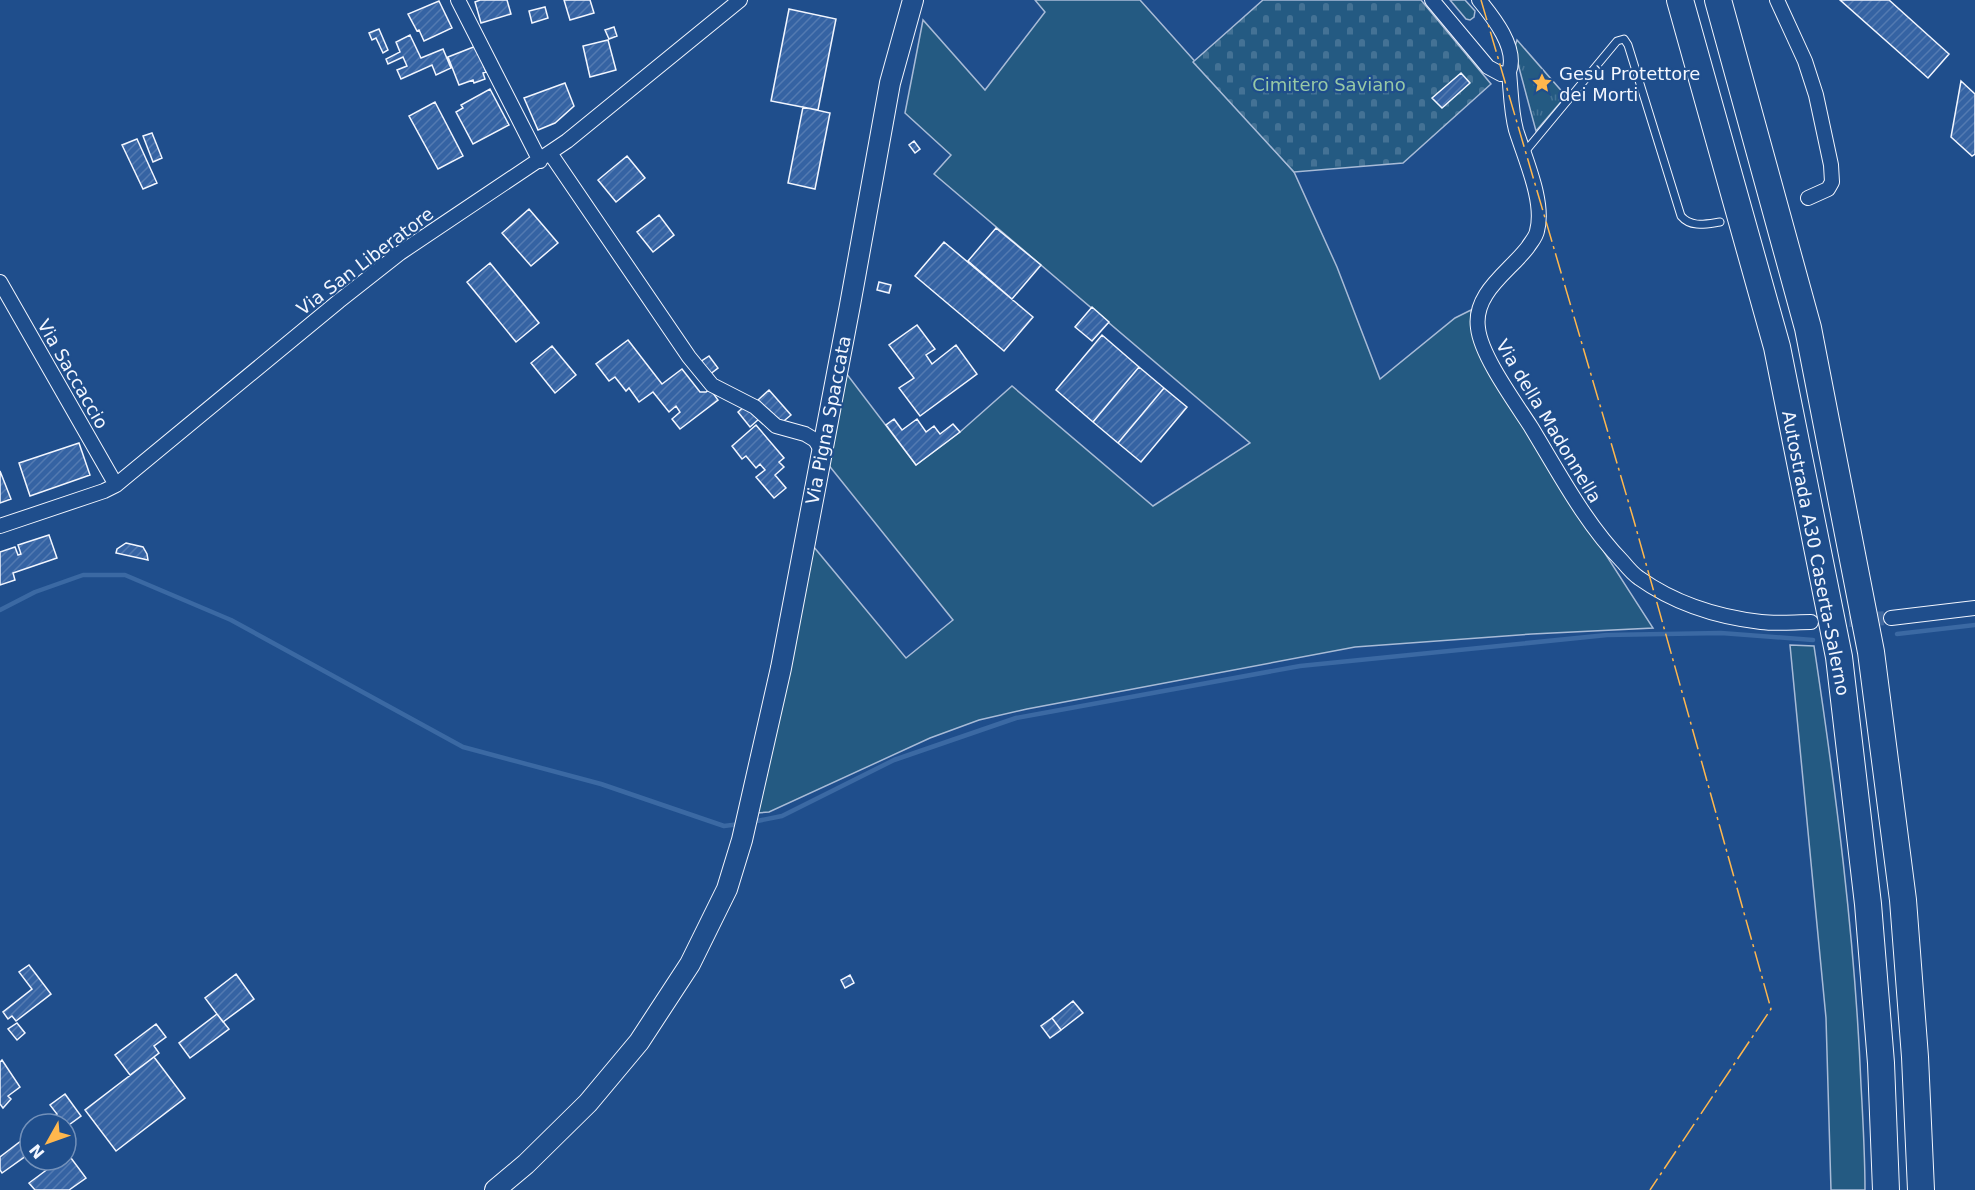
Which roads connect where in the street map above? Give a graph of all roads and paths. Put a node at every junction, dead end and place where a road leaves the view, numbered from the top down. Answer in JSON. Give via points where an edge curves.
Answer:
{"nodes":[{"id":1,"x":458,"y":0,"type":"edge"},
{"id":2,"x":740,"y":0,"type":"edge"},
{"id":3,"x":913,"y":0,"type":"edge"},
{"id":4,"x":1432,"y":0,"type":"edge"},
{"id":5,"x":1479,"y":0,"type":"edge"},
{"id":6,"x":1680,"y":0,"type":"edge"},
{"id":7,"x":1718,"y":0,"type":"edge"},
{"id":8,"x":1777,"y":0,"type":"edge"},
{"id":9,"x":1509,"y":72,"type":"junction"},
{"id":10,"x":1524,"y":153,"type":"junction"},
{"id":11,"x":545,"y":157,"type":"junction"},
{"id":12,"x":1808,"y":198,"type":"dead end"},
{"id":13,"x":1720,"y":222,"type":"dead end"},
{"id":14,"x":0,"y":282,"type":"edge"},
{"id":15,"x":822,"y":451,"type":"junction"},
{"id":16,"x":116,"y":485,"type":"junction"},
{"id":17,"x":0,"y":526,"type":"edge"},
{"id":18,"x":1975,"y":608,"type":"edge"},
{"id":19,"x":1891,"y":618,"type":"tunnel mouth"},
{"id":20,"x":1811,"y":622,"type":"tunnel mouth"},
{"id":21,"x":495,"y":1190,"type":"edge"},
{"id":22,"x":1886,"y":1190,"type":"edge"},
{"id":23,"x":1921,"y":1190,"type":"edge"}],
"edges":[{"from":1,"to":11,"type":"street"},
{"from":2,"to":11,"type":"street","name":"Via San Liberatore"},
{"from":3,"to":15,"type":"main road","name":"Via Pigna Spaccata","via":[[890,83]]},
{"from":4,"to":9,"type":"street","via":[[1488,67],[1500,74]]},
{"from":5,"to":9,"type":"street","name":"Via della Madonnella","via":[[1508,47]]},
{"from":6,"to":22,"type":"highway","name":"Autostrada A30 Caserta-Salerno","via":[[1777,347],[1839,657],[1869,904]]},
{"from":7,"to":23,"type":"highway","name":"Autostrada A30 Caserta-Salerno","via":[[1808,328],[1871,652],[1903,900]]},
{"from":8,"to":12,"type":"street","via":[[1805,61],[1831,165],[1832,182],[1828,189]]},
{"from":9,"to":10,"type":"street","name":"Via della Madonnella","via":[[1512,111]]},
{"from":10,"to":13,"type":"lane","via":[[1617,41],[1624,39],[1681,216],[1697,225]]},
{"from":10,"to":20,"type":"street","name":"Via della Madonnella","via":[[1539,220],[1537,235],[1491,286],[1477,309],[1477,327],[1481,345],[1530,426],[1592,525],[1637,577],[1676,600],[1723,616],[1763,622]]},
{"from":11,"to":15,"type":"street","via":[[712,385],[755,407],[776,426],[805,434]]},
{"from":11,"to":16,"type":"street","name":"Via San Liberatore","via":[[400,252]]},
{"from":14,"to":16,"type":"street","name":"Via Saccaccio"},
{"from":15,"to":21,"type":"main road","name":"Via Pigna Spaccata","via":[[781,668],[727,889],[690,964],[639,1042],[588,1103]]},
{"from":16,"to":17,"type":"street","name":"Via San Liberatore"},
{"from":18,"to":19,"type":"street"}]}
